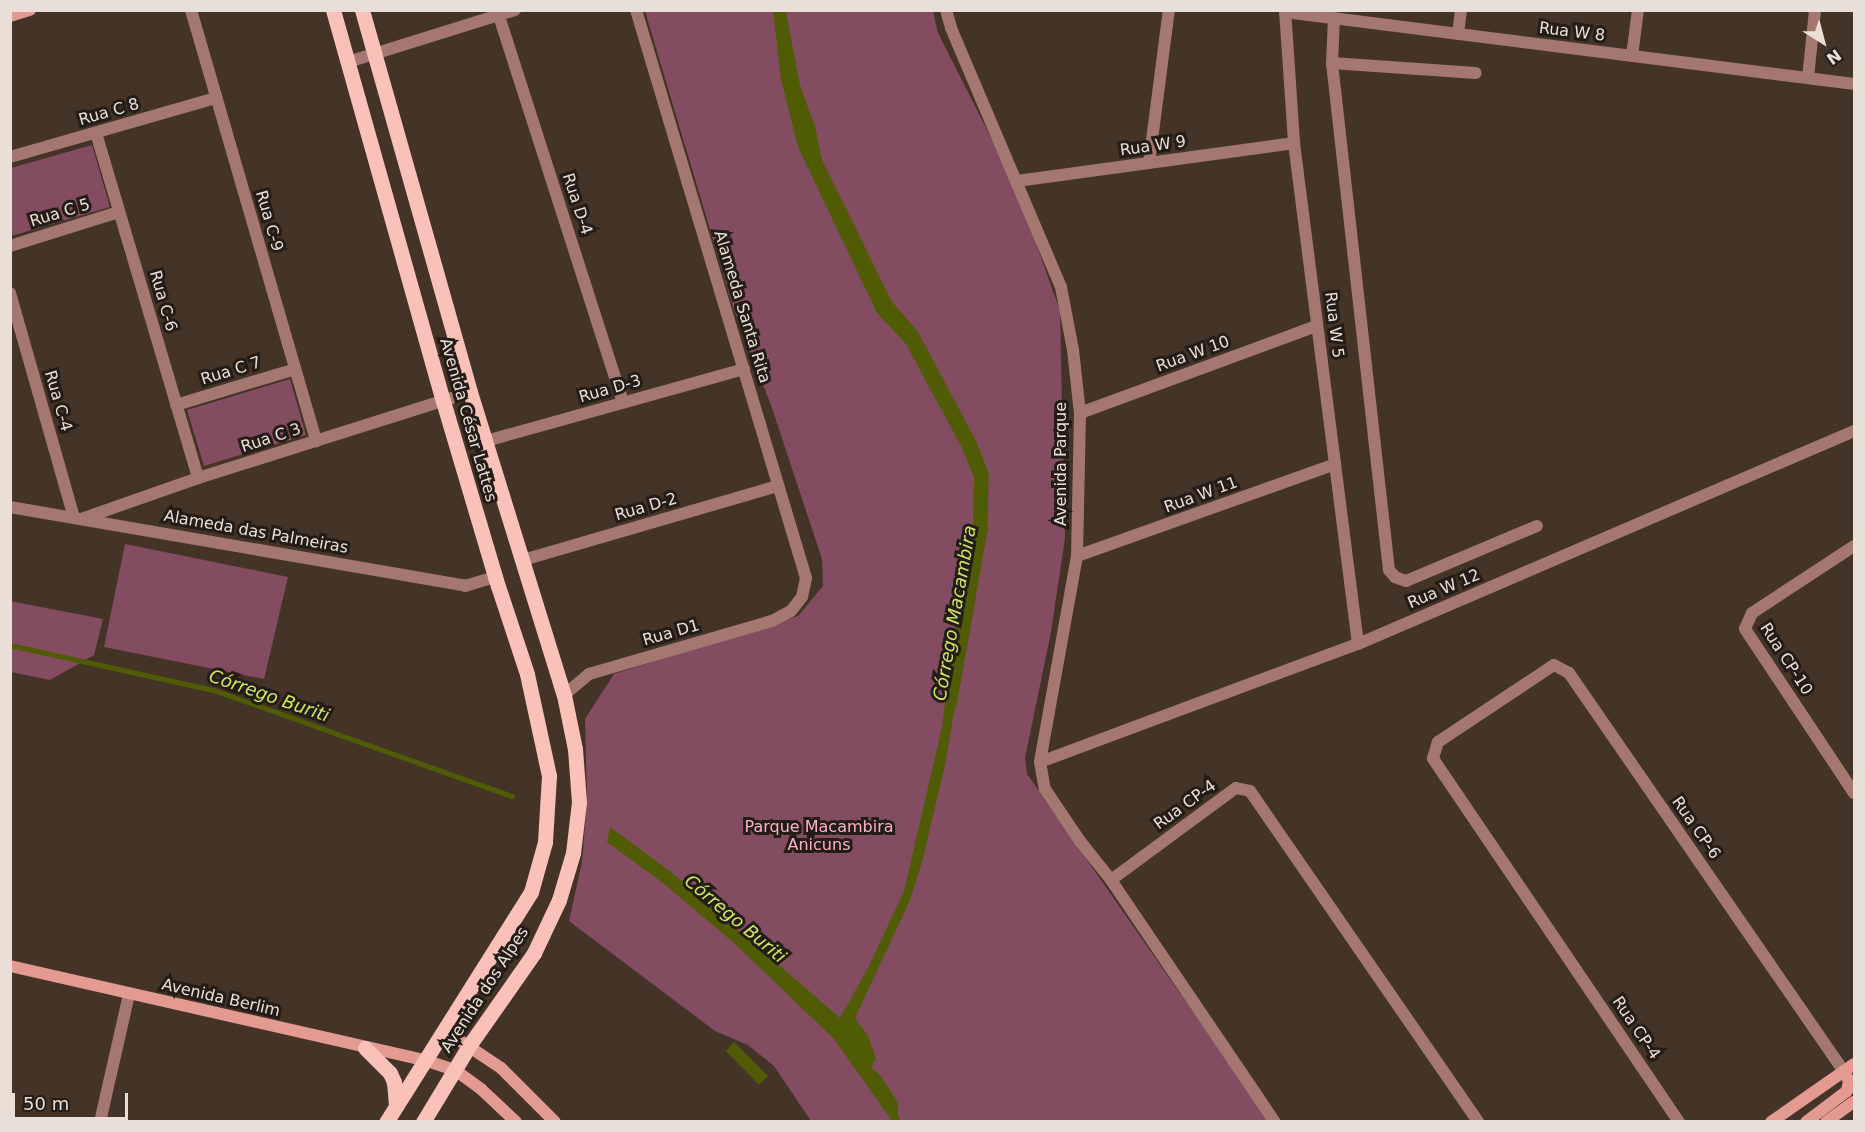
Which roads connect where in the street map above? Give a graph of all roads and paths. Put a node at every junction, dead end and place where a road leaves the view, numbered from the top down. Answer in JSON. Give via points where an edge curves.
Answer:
{"nodes":[{"id":1,"x":30,"y":10,"type":"edge"},
{"id":2,"x":191,"y":10,"type":"edge"},
{"id":3,"x":333,"y":10,"type":"edge"},
{"id":4,"x":362,"y":10,"type":"edge"},
{"id":5,"x":515,"y":10,"type":"edge"},
{"id":6,"x":636,"y":10,"type":"edge"},
{"id":7,"x":946,"y":10,"type":"edge"},
{"id":8,"x":1169,"y":10,"type":"edge"},
{"id":9,"x":1461,"y":10,"type":"edge"},
{"id":10,"x":1638,"y":10,"type":"edge"},
{"id":11,"x":1815,"y":10,"type":"edge"},
{"id":12,"x":1285,"y":11,"type":"edge"},
{"id":13,"x":499,"y":15,"type":"junction"},
{"id":14,"x":10,"y":16,"type":"edge"},
{"id":15,"x":1334,"y":18,"type":"junction"},
{"id":16,"x":1458,"y":34,"type":"junction"},
{"id":17,"x":375,"y":54,"type":"junction"},
{"id":18,"x":1632,"y":56,"type":"junction"},
{"id":19,"x":348,"y":62,"type":"junction"},
{"id":20,"x":1332,"y":63,"type":"junction"},
{"id":21,"x":1476,"y":73,"type":"dead end"},
{"id":22,"x":1808,"y":78,"type":"junction"},
{"id":23,"x":1854,"y":84,"type":"edge"},
{"id":24,"x":216,"y":98,"type":"junction"},
{"id":25,"x":96,"y":133,"type":"junction"},
{"id":26,"x":1294,"y":143,"type":"junction"},
{"id":27,"x":10,"y":157,"type":"edge"},
{"id":28,"x":1149,"y":163,"type":"junction"},
{"id":29,"x":1017,"y":181,"type":"junction"},
{"id":30,"x":119,"y":212,"type":"junction"},
{"id":31,"x":10,"y":246,"type":"edge"},
{"id":32,"x":10,"y":293,"type":"edge"},
{"id":33,"x":1317,"y":326,"type":"junction"},
{"id":34,"x":295,"y":369,"type":"junction"},
{"id":35,"x":744,"y":369,"type":"junction"},
{"id":36,"x":470,"y":392,"type":"junction"},
{"id":37,"x":442,"y":401,"type":"junction"},
{"id":38,"x":623,"y":403,"type":"junction"},
{"id":39,"x":177,"y":405,"type":"junction"},
{"id":40,"x":1080,"y":413,"type":"junction"},
{"id":41,"x":1854,"y":431,"type":"edge"},
{"id":42,"x":316,"y":441,"type":"junction"},
{"id":43,"x":486,"y":441,"type":"junction"},
{"id":44,"x":1335,"y":464,"type":"junction"},
{"id":45,"x":198,"y":478,"type":"junction"},
{"id":46,"x":778,"y":486,"type":"junction"},
{"id":47,"x":10,"y":507,"type":"edge"},
{"id":48,"x":79,"y":518,"type":"junction"},
{"id":49,"x":1537,"y":526,"type":"dead end"},
{"id":50,"x":1854,"y":546,"type":"edge"},
{"id":51,"x":1077,"y":556,"type":"junction"},
{"id":52,"x":523,"y":560,"type":"junction"},
{"id":53,"x":495,"y":577,"type":"junction"},
{"id":54,"x":791,"y":611,"type":"joint"},
{"id":55,"x":1358,"y":644,"type":"junction"},
{"id":56,"x":564,"y":695,"type":"junction"},
{"id":57,"x":1497,"y":703,"type":"joint"},
{"id":58,"x":1040,"y":762,"type":"junction"},
{"id":59,"x":1854,"y":793,"type":"edge"},
{"id":60,"x":579,"y":802,"type":"joint"},
{"id":61,"x":545,"y":842,"type":"joint"},
{"id":62,"x":1111,"y":880,"type":"junction"},
{"id":63,"x":10,"y":966,"type":"edge"},
{"id":64,"x":129,"y":994,"type":"junction"},
{"id":65,"x":444,"y":1030,"type":"junction"},
{"id":66,"x":469,"y":1046,"type":"junction"},
{"id":67,"x":365,"y":1048,"type":"junction"},
{"id":68,"x":424,"y":1060,"type":"junction"},
{"id":69,"x":1849,"y":1068,"type":"edge"},
{"id":70,"x":455,"y":1070,"type":"junction"},
{"id":71,"x":1854,"y":1102,"type":"edge"},
{"id":72,"x":396,"y":1106,"type":"junction"},
{"id":73,"x":100,"y":1122,"type":"edge"},
{"id":74,"x":386,"y":1122,"type":"edge"},
{"id":75,"x":423,"y":1122,"type":"edge"},
{"id":76,"x":516,"y":1122,"type":"edge"},
{"id":77,"x":555,"y":1122,"type":"edge"},
{"id":78,"x":1275,"y":1122,"type":"edge"},
{"id":79,"x":1478,"y":1122,"type":"edge"},
{"id":80,"x":1679,"y":1122,"type":"edge"},
{"id":81,"x":1771,"y":1122,"type":"edge"},
{"id":82,"x":1806,"y":1122,"type":"edge"},
{"id":83,"x":1826,"y":1122,"type":"edge"}],
"edges":[{"from":1,"to":14,"type":"main road"},
{"from":2,"to":24,"type":"street","name":"Rua C-9"},
{"from":3,"to":19,"type":"main road","name":"Avenida César Lattes"},
{"from":4,"to":17,"type":"main road","name":"Avenida César Lattes"},
{"from":5,"to":13,"type":"street"},
{"from":6,"to":35,"type":"street","name":"Alameda Santa Rita"},
{"from":7,"to":29,"type":"street","name":"Avenida Parque"},
{"from":8,"to":28,"type":"street"},
{"from":9,"to":16,"type":"street"},
{"from":10,"to":18,"type":"street"},
{"from":11,"to":22,"type":"street"},
{"from":12,"to":15,"type":"street","name":"Rua W 8"},
{"from":12,"to":26,"type":"street","name":"Rua W 5"},
{"from":13,"to":17,"type":"street"},
{"from":13,"to":38,"type":"street","name":"Rua D-4"},
{"from":15,"to":16,"type":"street","name":"Rua W 8"},
{"from":15,"to":20,"type":"street"},
{"from":16,"to":18,"type":"street","name":"Rua W 8"},
{"from":17,"to":19,"type":"street"},
{"from":17,"to":36,"type":"main road","name":"Avenida César Lattes"},
{"from":18,"to":22,"type":"street","name":"Rua W 8"},
{"from":19,"to":37,"type":"main road","name":"Avenida César Lattes"},
{"from":20,"to":21,"type":"street"},
{"from":20,"to":49,"type":"street","via":[[1389,570],[1406,580]]},
{"from":22,"to":23,"type":"street","name":"Rua W 8"},
{"from":24,"to":25,"type":"street","name":"Rua C 8"},
{"from":24,"to":34,"type":"street","name":"Rua C-9"},
{"from":25,"to":27,"type":"street","name":"Rua C 8"},
{"from":25,"to":30,"type":"street","name":"Rua C-6"},
{"from":26,"to":28,"type":"street","name":"Rua W 9"},
{"from":26,"to":33,"type":"street","name":"Rua W 5"},
{"from":28,"to":29,"type":"street","name":"Rua W 9"},
{"from":29,"to":40,"type":"street","name":"Avenida Parque","via":[[1060,287]]},
{"from":30,"to":31,"type":"street","name":"Rua C 5"},
{"from":30,"to":39,"type":"street","name":"Rua C-6"},
{"from":32,"to":48,"type":"street","name":"Rua C-4"},
{"from":33,"to":40,"type":"street","name":"Rua W 10"},
{"from":33,"to":44,"type":"street","name":"Rua W 5"},
{"from":34,"to":39,"type":"street","name":"Rua C 7"},
{"from":34,"to":42,"type":"street","name":"Rua C-9"},
{"from":35,"to":38,"type":"street","name":"Rua D-3"},
{"from":35,"to":46,"type":"street","name":"Alameda Santa Rita"},
{"from":36,"to":37,"type":"street","name":"Rua C 3"},
{"from":36,"to":43,"type":"main road","name":"Avenida César Lattes"},
{"from":37,"to":42,"type":"street","name":"Rua C 3"},
{"from":37,"to":53,"type":"main road","name":"Avenida César Lattes"},
{"from":38,"to":43,"type":"street","name":"Rua D-3"},
{"from":39,"to":45,"type":"street","name":"Rua C-6"},
{"from":40,"to":51,"type":"street","name":"Avenida Parque"},
{"from":41,"to":55,"type":"street","name":"Rua W 12"},
{"from":42,"to":45,"type":"street","name":"Rua C 3"},
{"from":43,"to":52,"type":"main road","name":"Avenida César Lattes"},
{"from":44,"to":51,"type":"street","name":"Rua W 11"},
{"from":44,"to":55,"type":"street","name":"Rua W 5"},
{"from":45,"to":48,"type":"street","name":"Rua C 3"},
{"from":46,"to":52,"type":"street","name":"Rua D-2"},
{"from":46,"to":54,"type":"street","name":"Alameda Santa Rita","via":[[806,578],[802,597]]},
{"from":47,"to":48,"type":"street","name":"Alameda das Palmeiras"},
{"from":48,"to":53,"type":"street","name":"Alameda das Palmeiras","via":[[465,586]]},
{"from":50,"to":59,"type":"street","name":"Rua CP-10","via":[[1752,613],[1745,629]]},
{"from":51,"to":58,"type":"street","name":"Avenida Parque"},
{"from":52,"to":56,"type":"main road","name":"Avenida César Lattes"},
{"from":53,"to":61,"type":"main road","name":"Avenida César Lattes","via":[[541,731],[549,776]]},
{"from":54,"to":56,"type":"street","name":"Rua D1","via":[[772,621],[589,674]]},
{"from":55,"to":58,"type":"street","name":"Rua W 12"},
{"from":56,"to":60,"type":"main road","name":"Avenida César Lattes","via":[[575,749]]},
{"from":57,"to":69,"type":"street","name":"Rua CP-6","via":[[1554,665],[1569,673]]},
{"from":57,"to":80,"type":"street","name":"Rua CP-4","via":[[1438,742],[1433,758]]},
{"from":58,"to":62,"type":"street","name":"Avenida Parque","via":[[1044,789]]},
{"from":60,"to":66,"type":"main road","name":"Avenida dos Alpes","via":[[573,853],[559,900],[534,953]]},
{"from":61,"to":65,"type":"main road","name":"Avenida dos Alpes","via":[[531,892]]},
{"from":62,"to":78,"type":"street"},
{"from":62,"to":79,"type":"street","name":"Rua CP-4","via":[[1236,788],[1251,791]]},
{"from":63,"to":64,"type":"main road","name":"Avenida Berlim"},
{"from":64,"to":67,"type":"main road","name":"Avenida Berlim"},
{"from":64,"to":73,"type":"street"},
{"from":65,"to":66,"type":"main road"},
{"from":65,"to":68,"type":"main road","name":"Avenida dos Alpes"},
{"from":66,"to":70,"type":"main road","name":"Avenida dos Alpes"},
{"from":66,"to":77,"type":"main road","via":[[501,1068]]},
{"from":67,"to":68,"type":"main road","name":"Avenida Berlim"},
{"from":67,"to":72,"type":"main road","via":[[390,1072]]},
{"from":68,"to":70,"type":"main road","name":"Avenida Berlim"},
{"from":68,"to":72,"type":"main road","name":"Avenida dos Alpes"},
{"from":69,"to":81,"type":"main road"},
{"from":69,"to":82,"type":"main road","via":[[1847,1090]]},
{"from":70,"to":75,"type":"main road","name":"Avenida dos Alpes"},
{"from":70,"to":76,"type":"main road","name":"Avenida Berlim"},
{"from":71,"to":83,"type":"main road"},
{"from":72,"to":74,"type":"main road","name":"Avenida dos Alpes"}]}
